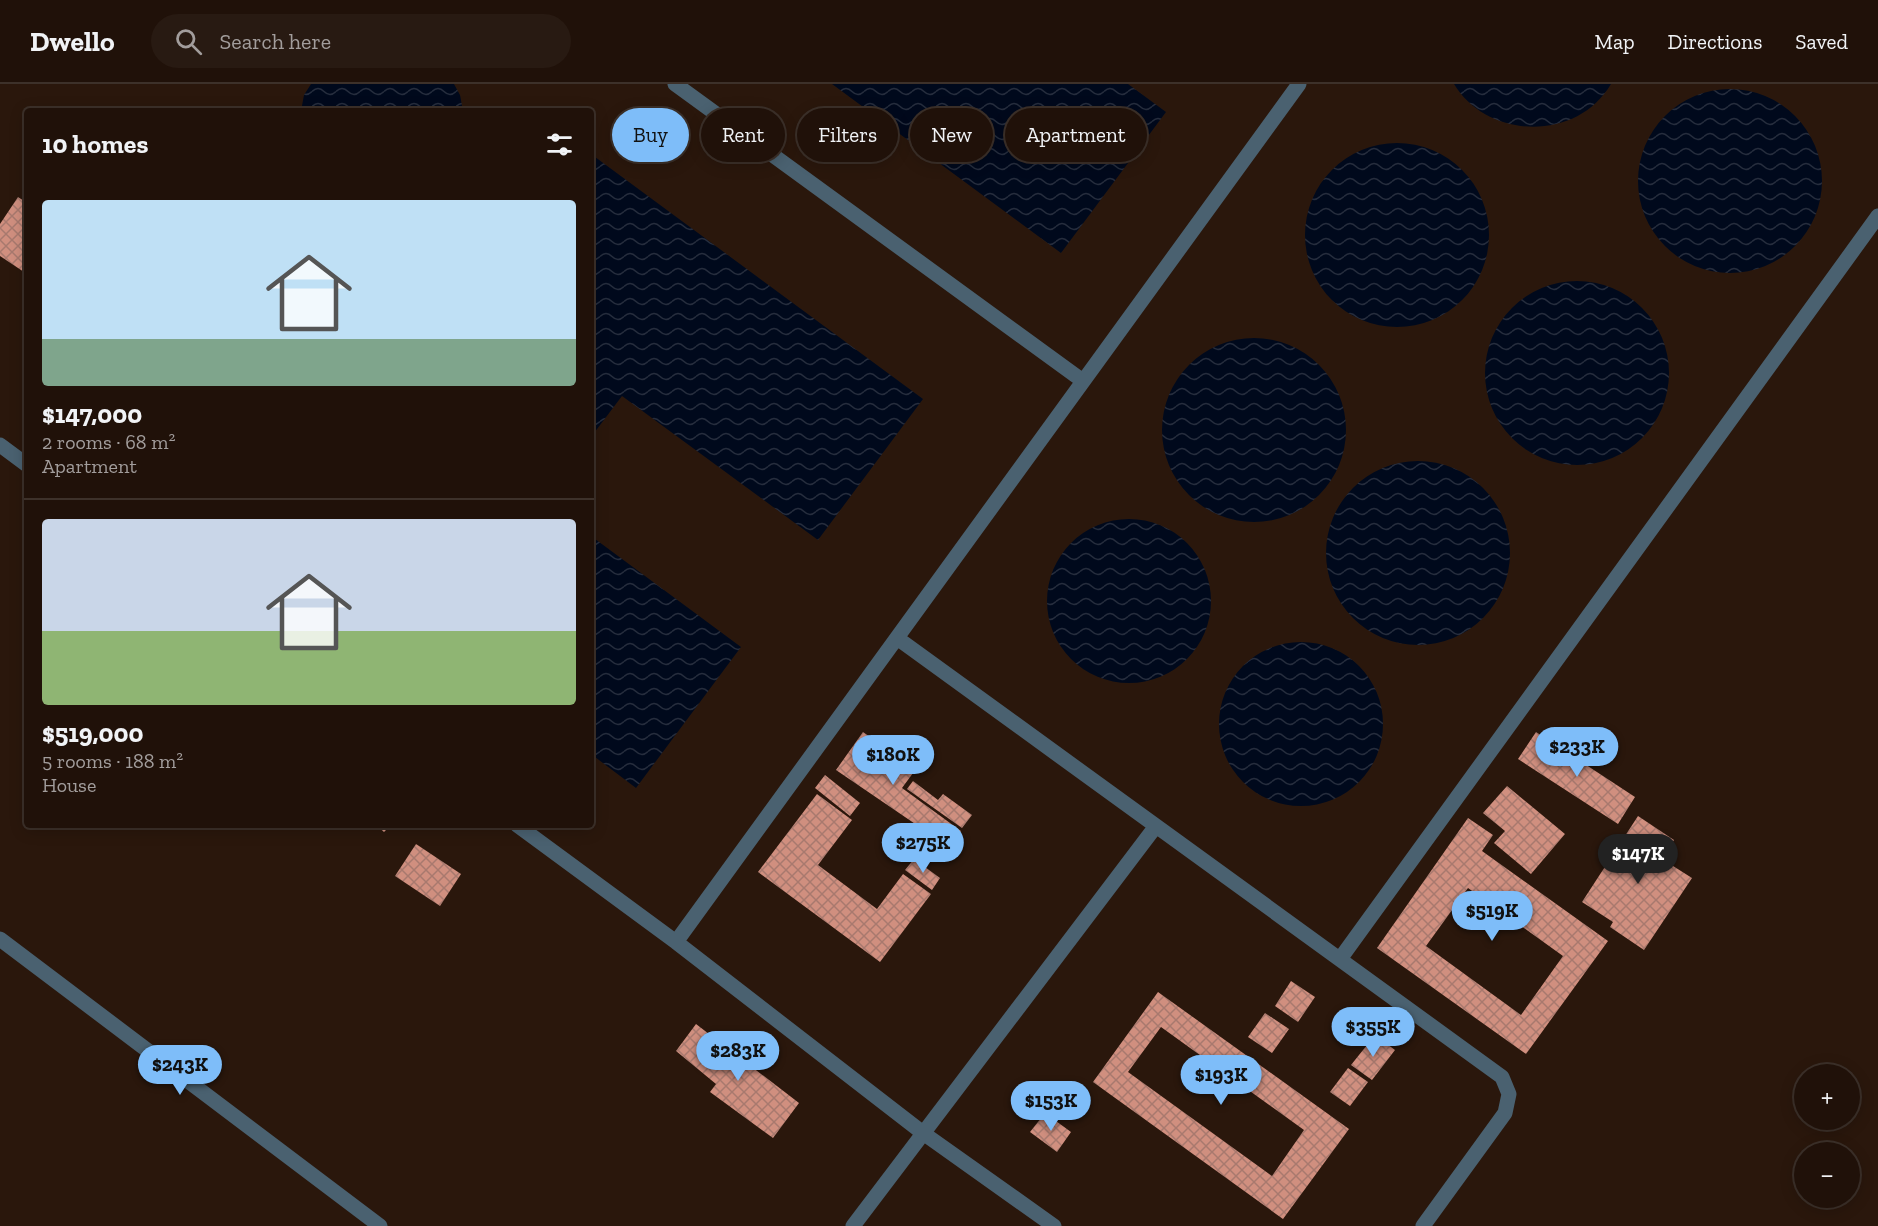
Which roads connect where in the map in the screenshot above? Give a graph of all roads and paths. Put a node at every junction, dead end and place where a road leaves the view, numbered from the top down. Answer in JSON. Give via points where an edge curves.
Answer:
{"nodes":[{"id":1,"x":675,"y":84,"type":"edge"},
{"id":2,"x":1299,"y":84,"type":"edge"},
{"id":3,"x":1878,"y":216,"type":"edge"},
{"id":4,"x":1083,"y":381,"type":"junction"},
{"id":5,"x":0,"y":445,"type":"edge"},
{"id":6,"x":24,"y":463,"type":"edge"},
{"id":7,"x":897,"y":638,"type":"junction"},
{"id":8,"x":1156,"y":826,"type":"junction"},
{"id":9,"x":521,"y":828,"type":"edge"},
{"id":10,"x":0,"y":939,"type":"edge"},
{"id":11,"x":676,"y":942,"type":"junction"},
{"id":12,"x":1340,"y":959,"type":"junction"},
{"id":13,"x":923,"y":1133,"type":"junction"},
{"id":14,"x":380,"y":1226,"type":"edge"},
{"id":15,"x":853,"y":1226,"type":"edge"},
{"id":16,"x":1054,"y":1226,"type":"edge"},
{"id":17,"x":1423,"y":1226,"type":"edge"}],
"edges":[{"from":1,"to":4,"type":"street"},
{"from":2,"to":4,"type":"street"},
{"from":3,"to":12,"type":"street"},
{"from":4,"to":7,"type":"street"},
{"from":5,"to":6,"type":"street"},
{"from":7,"to":8,"type":"street"},
{"from":7,"to":11,"type":"street"},
{"from":8,"to":12,"type":"street"},
{"from":8,"to":13,"type":"street"},
{"from":9,"to":11,"type":"street"},
{"from":10,"to":14,"type":"street"},
{"from":11,"to":13,"type":"street"},
{"from":12,"to":17,"type":"street","via":[[1503,1077],[1507,1085],[1509,1103],[1505,1113]]},
{"from":13,"to":15,"type":"street"},
{"from":13,"to":16,"type":"street"}]}
